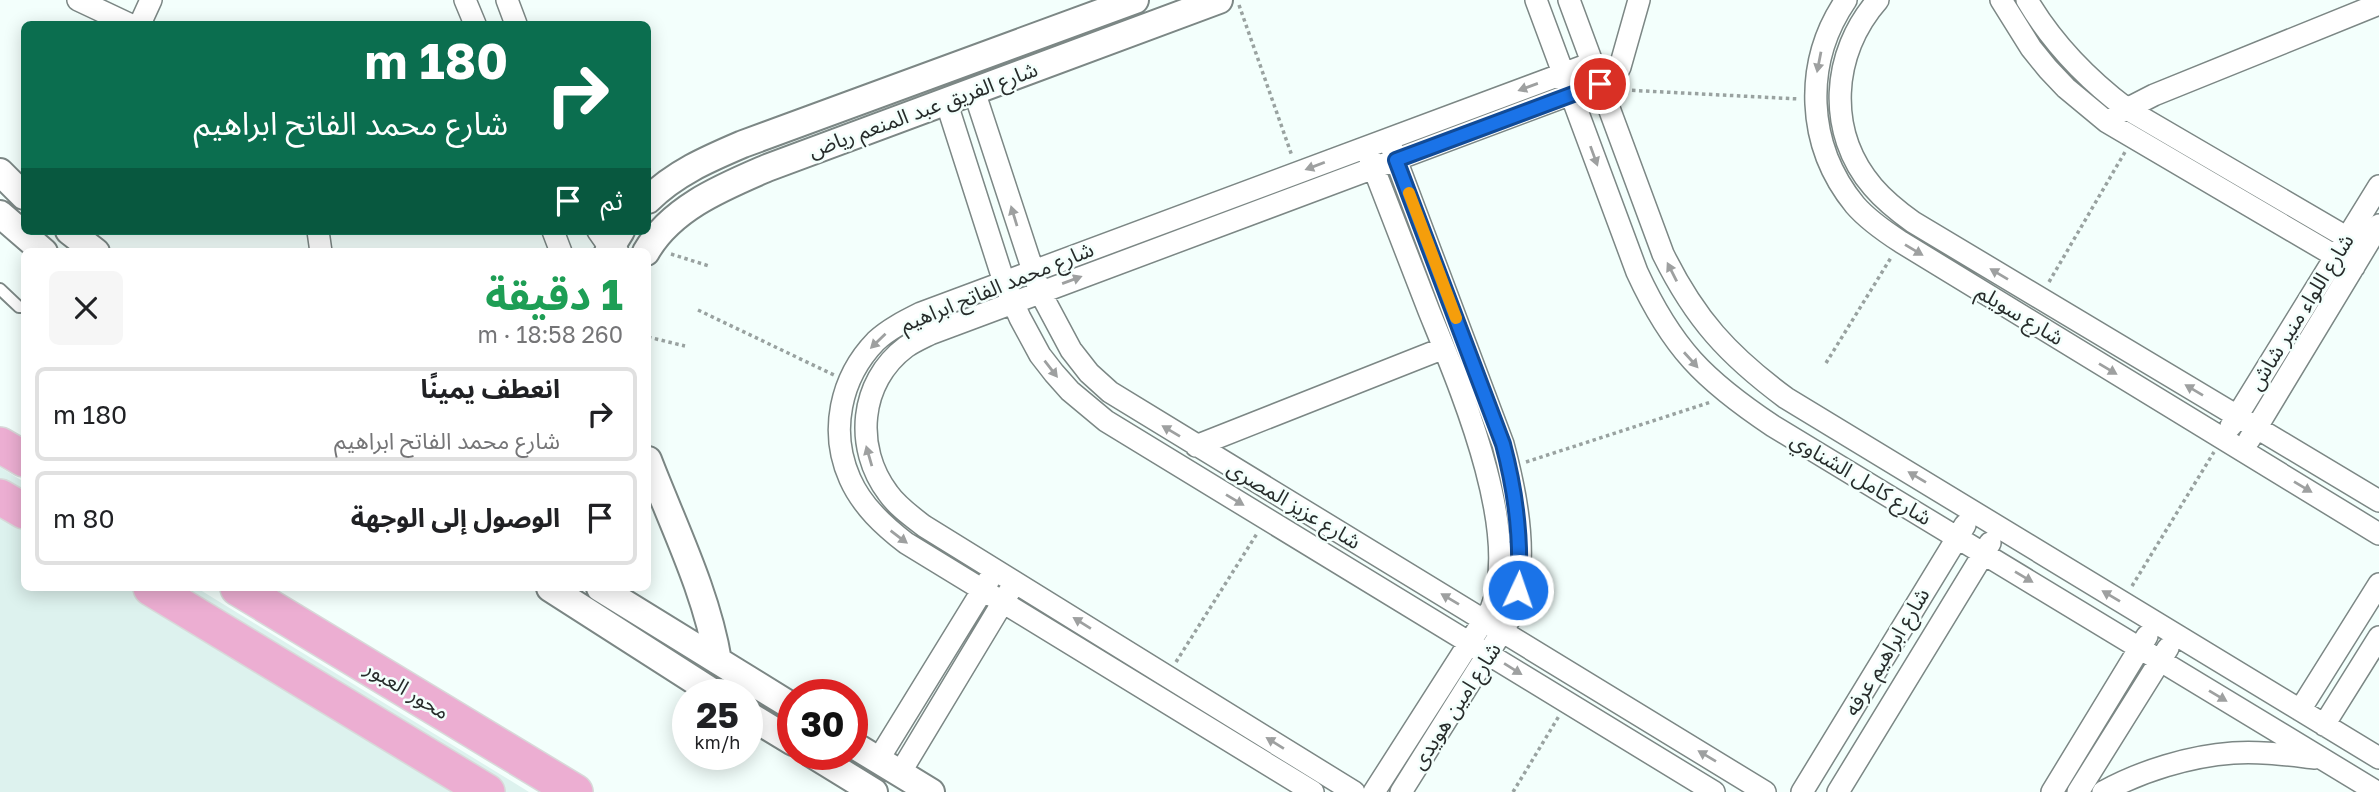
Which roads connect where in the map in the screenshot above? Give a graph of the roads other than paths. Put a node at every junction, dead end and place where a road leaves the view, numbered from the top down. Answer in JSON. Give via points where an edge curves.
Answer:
{"nodes":[{"id":1,"x":78,"y":0,"type":"edge"},
{"id":2,"x":151,"y":0,"type":"edge"},
{"id":3,"x":466,"y":0,"type":"edge"},
{"id":4,"x":507,"y":0,"type":"edge"},
{"id":5,"x":1135,"y":0,"type":"edge"},
{"id":6,"x":1219,"y":0,"type":"edge"},
{"id":7,"x":1536,"y":0,"type":"edge"},
{"id":8,"x":1569,"y":0,"type":"edge"},
{"id":9,"x":1639,"y":0,"type":"edge"},
{"id":10,"x":1846,"y":0,"type":"edge"},
{"id":11,"x":1878,"y":0,"type":"edge"},
{"id":12,"x":2001,"y":0,"type":"edge"},
{"id":13,"x":2027,"y":0,"type":"edge"},
{"id":14,"x":2379,"y":4,"type":"edge"},
{"id":15,"x":123,"y":21,"type":"edge"},
{"id":16,"x":141,"y":21,"type":"edge"},
{"id":17,"x":474,"y":21,"type":"edge"},
{"id":18,"x":515,"y":21,"type":"edge"},
{"id":19,"x":1592,"y":63,"type":"junction"},
{"id":20,"x":1563,"y":74,"type":"junction"},
{"id":21,"x":1601,"y":87,"type":"junction"},
{"id":22,"x":974,"y":91,"type":"junction"},
{"id":23,"x":1571,"y":95,"type":"junction"},
{"id":24,"x":946,"y":101,"type":"junction"},
{"id":25,"x":2127,"y":109,"type":"junction"},
{"id":26,"x":2108,"y":122,"type":"junction"},
{"id":27,"x":1389,"y":139,"type":"junction"},
{"id":28,"x":1366,"y":147,"type":"junction"},
{"id":29,"x":1396,"y":160,"type":"junction"},
{"id":30,"x":1374,"y":168,"type":"junction"},
{"id":31,"x":0,"y":172,"type":"edge"},
{"id":32,"x":21,"y":186,"type":"edge"},
{"id":33,"x":2379,"y":186,"type":"edge"},
{"id":34,"x":651,"y":197,"type":"edge"},
{"id":35,"x":0,"y":214,"type":"edge"},
{"id":36,"x":2379,"y":225,"type":"edge"},
{"id":37,"x":21,"y":232,"type":"edge"},
{"id":38,"x":24,"y":235,"type":"edge"},
{"id":39,"x":74,"y":235,"type":"edge"},
{"id":40,"x":2356,"y":243,"type":"junction"},
{"id":41,"x":39,"y":248,"type":"edge"},
{"id":42,"x":91,"y":248,"type":"edge"},
{"id":43,"x":649,"y":248,"type":"edge"},
{"id":44,"x":2345,"y":262,"type":"junction"},
{"id":45,"x":1031,"y":272,"type":"junction"},
{"id":46,"x":1004,"y":282,"type":"junction"},
{"id":47,"x":0,"y":289,"type":"edge"},
{"id":48,"x":1040,"y":292,"type":"junction"},
{"id":49,"x":1012,"y":303,"type":"junction"},
{"id":50,"x":21,"y":307,"type":"edge"},
{"id":51,"x":1444,"y":348,"type":"junction"},
{"id":52,"x":2237,"y":416,"type":"junction"},
{"id":53,"x":2256,"y":428,"type":"junction"},
{"id":54,"x":2223,"y":439,"type":"junction"},
{"id":55,"x":0,"y":445,"type":"edge"},
{"id":56,"x":1196,"y":446,"type":"junction"},
{"id":57,"x":2242,"y":451,"type":"junction"},
{"id":58,"x":21,"y":457,"type":"edge"},
{"id":59,"x":651,"y":468,"type":"edge"},
{"id":60,"x":0,"y":496,"type":"edge"},
{"id":61,"x":2379,"y":501,"type":"edge"},
{"id":62,"x":21,"y":509,"type":"edge"},
{"id":63,"x":1973,"y":512,"type":"junction"},
{"id":64,"x":1999,"y":527,"type":"junction"},
{"id":65,"x":2379,"y":534,"type":"edge"},
{"id":66,"x":1958,"y":537,"type":"junction"},
{"id":67,"x":1984,"y":553,"type":"junction"},
{"id":68,"x":995,"y":570,"type":"junction"},
{"id":69,"x":1015,"y":582,"type":"junction"},
{"id":70,"x":2379,"y":584,"type":"edge"},
{"id":71,"x":983,"y":590,"type":"junction"},
{"id":72,"x":156,"y":591,"type":"edge"},
{"id":73,"x":243,"y":591,"type":"edge"},
{"id":74,"x":555,"y":591,"type":"edge"},
{"id":75,"x":610,"y":591,"type":"edge"},
{"id":76,"x":635,"y":598,"type":"edge"},
{"id":77,"x":1003,"y":602,"type":"junction"},
{"id":78,"x":1484,"y":620,"type":"junction"},
{"id":79,"x":2155,"y":622,"type":"junction"},
{"id":80,"x":1503,"y":632,"type":"junction"},
{"id":81,"x":2176,"y":635,"type":"junction"},
{"id":82,"x":2379,"y":637,"type":"edge"},
{"id":83,"x":1469,"y":643,"type":"junction"},
{"id":84,"x":2140,"y":648,"type":"junction"},
{"id":85,"x":1489,"y":654,"type":"junction"},
{"id":86,"x":718,"y":661,"type":"junction"},
{"id":87,"x":2161,"y":661,"type":"junction"},
{"id":88,"x":692,"y":679,"type":"edge"},
{"id":89,"x":928,"y":679,"type":"junction"},
{"id":90,"x":948,"y":692,"type":"junction"},
{"id":91,"x":777,"y":697,"type":"edge"},
{"id":92,"x":1425,"y":710,"type":"junction"},
{"id":93,"x":2300,"y":710,"type":"junction"},
{"id":94,"x":1445,"y":723,"type":"junction"},
{"id":95,"x":2324,"y":725,"type":"junction"},
{"id":96,"x":868,"y":754,"type":"edge"},
{"id":97,"x":2379,"y":758,"type":"edge"},
{"id":98,"x":2322,"y":759,"type":"junction"},
{"id":99,"x":889,"y":766,"type":"junction"},
{"id":100,"x":1296,"y":769,"type":"junction"},
{"id":101,"x":838,"y":770,"type":"edge"},
{"id":102,"x":460,"y":781,"type":"edge"},
{"id":103,"x":487,"y":792,"type":"edge"},
{"id":104,"x":575,"y":792,"type":"edge"},
{"id":105,"x":874,"y":792,"type":"edge"},
{"id":106,"x":931,"y":792,"type":"edge"},
{"id":107,"x":1313,"y":792,"type":"edge"},
{"id":108,"x":1354,"y":792,"type":"edge"},
{"id":109,"x":1374,"y":792,"type":"edge"},
{"id":110,"x":1401,"y":792,"type":"edge"},
{"id":111,"x":1714,"y":792,"type":"edge"},
{"id":112,"x":1765,"y":792,"type":"edge"},
{"id":113,"x":1802,"y":792,"type":"edge"},
{"id":114,"x":1838,"y":792,"type":"edge"},
{"id":115,"x":2052,"y":792,"type":"edge"},
{"id":116,"x":2078,"y":792,"type":"edge"},
{"id":117,"x":2103,"y":792,"type":"edge"},
{"id":118,"x":2376,"y":792,"type":"edge"}],
"edges":[{"from":1,"to":15,"type":"street"},
{"from":2,"to":16,"type":"street"},
{"from":3,"to":17,"type":"street"},
{"from":4,"to":18,"type":"street"},
{"from":5,"to":34,"type":"street","name":"شارع الفريق عبد المنعم رياض","via":[[743,144],[699,163]]},
{"from":6,"to":22,"type":"street","name":"شارع الفريق عبد المنعم رياض"},
{"from":7,"to":20,"type":"street","name":"شارع كامل الشناوي"},
{"from":8,"to":19,"type":"street","name":"شارع كامل الشناوي"},
{"from":9,"to":21,"type":"street","via":[[1620,67]]},
{"from":10,"to":54,"type":"street","name":"شارع سويلم","one_way":true,"via":[[1820,54],[1815,111],[1829,164],[1856,206],[1901,242]]},
{"from":52,"to":11,"type":"street","name":"شارع سويلم","one_way":true,"via":[[1906,217],[1871,185],[1845,135],[1840,79],[1859,24]]},
{"from":12,"to":26,"type":"street","via":[[2048,69]]},
{"from":13,"to":25,"type":"street","via":[[2063,51]]},
{"from":14,"to":25,"type":"street"},
{"from":19,"to":20,"type":"street","name":"شارع محمد الفاتح ابراهيم"},
{"from":19,"to":21,"type":"street","name":"شارع كامل الشناوي"},
{"from":20,"to":23,"type":"street","name":"شارع كامل الشناوي"},
{"from":20,"to":27,"type":"street","name":"شارع محمد الفاتح ابراهيم","one_way":true},
{"from":21,"to":23,"type":"street","name":"شارع محمد الفاتح ابراهيم"},
{"from":63,"to":21,"type":"street","name":"شارع كامل الشناوي","one_way":true,"via":[[1786,398],[1756,376],[1710,330],[1680,289],[1663,254]]},
{"from":22,"to":24,"type":"street","name":"شارع الفريق عبد المنعم رياض"},
{"from":45,"to":22,"type":"street","name":"شارع عزيز المصرى","one_way":true},
{"from":23,"to":29,"type":"street","name":"شارع محمد الفاتح ابراهيم"},
{"from":23,"to":66,"type":"street","name":"شارع كامل الشناوي","one_way":true,"via":[[1637,272],[1654,310],[1678,345],[1706,376],[1773,426]]},
{"from":24,"to":43,"type":"street","name":"شارع الفريق عبد المنعم رياض","via":[[731,183],[671,221]]},
{"from":24,"to":46,"type":"street","name":"شارع عزيز المصرى"},
{"from":25,"to":26,"type":"street"},
{"from":25,"to":40,"type":"street"},
{"from":26,"to":44,"type":"street"},
{"from":27,"to":28,"type":"street","name":"شارع محمد الفاتح ابراهيم"},
{"from":27,"to":29,"type":"street","name":"شارع امين هويدى"},
{"from":28,"to":30,"type":"street","name":"شارع امين هويدى"},
{"from":28,"to":45,"type":"street","name":"شارع محمد الفاتح ابراهيم","one_way":true},
{"from":29,"to":30,"type":"street","name":"شارع محمد الفاتح ابراهيم"},
{"from":29,"to":80,"type":"street","name":"شارع امين هويدى","via":[[1509,468],[1520,547],[1515,604]]},
{"from":48,"to":30,"type":"street","name":"شارع محمد الفاتح ابراهيم","one_way":true},
{"from":30,"to":51,"type":"street","name":"شارع امين هويدى"},
{"from":31,"to":32,"type":"street"},
{"from":33,"to":40,"type":"street","name":"شارع اللواء منير شاش"},
{"from":35,"to":37,"type":"street"},
{"from":36,"to":40,"type":"street","name":"شارع اللواء منير شاش"},
{"from":38,"to":41,"type":"street"},
{"from":39,"to":42,"type":"street"},
{"from":40,"to":44,"type":"street","name":"شارع اللواء منير شاش"},
{"from":44,"to":52,"type":"street","name":"شارع اللواء منير شاش"},
{"from":44,"to":53,"type":"street","name":"شارع اللواء منير شاش"},
{"from":45,"to":46,"type":"street","name":"شارع محمد الفاتح ابراهيم"},
{"from":45,"to":48,"type":"street","name":"شارع عزيز المصرى"},
{"from":46,"to":49,"type":"street","name":"شارع عزيز المصرى"},
{"from":46,"to":71,"type":"street","name":"شارع محمد الفاتح ابراهيم","one_way":true,"via":[[921,313],[877,341],[848,382],[839,421],[841,451],[850,480],[866,506],[906,543]]},
{"from":47,"to":50,"type":"lane"},
{"from":48,"to":49,"type":"street","name":"شارع محمد الفاتح ابراهيم"},
{"from":56,"to":48,"type":"street","name":"شارع عزيز المصرى","one_way":true,"via":[[1133,408],[1089,373]]},
{"from":68,"to":49,"type":"street","name":"شارع محمد الفاتح ابراهيم","one_way":true,"via":[[924,526],[888,494],[866,444],[866,417],[872,390],[906,347]]},
{"from":49,"to":83,"type":"street","name":"شارع عزيز المصرى","one_way":true,"via":[[1040,355],[1087,407]]},
{"from":51,"to":56,"type":"street"},
{"from":51,"to":78,"type":"street","name":"شارع امين هويدى","via":[[1481,451],[1494,509],[1499,587]]},
{"from":52,"to":53,"type":"street","name":"شارع سويلم"},
{"from":52,"to":54,"type":"street","name":"شارع اللواء منير شاش"},
{"from":53,"to":57,"type":"street","name":"شارع اللواء منير شاش"},
{"from":53,"to":61,"type":"street","name":"شارع سويلم"},
{"from":54,"to":57,"type":"street","name":"شارع سويلم"},
{"from":55,"to":58,"type":"highway"},
{"from":78,"to":56,"type":"street","name":"شارع عزيز المصرى","one_way":true},
{"from":57,"to":65,"type":"street","name":"شارع سويلم","one_way":true},
{"from":59,"to":86,"type":"street","via":[[704,602]]},
{"from":60,"to":62,"type":"highway"},
{"from":63,"to":64,"type":"street","name":"شارع كامل الشناوي"},
{"from":63,"to":66,"type":"street","name":"شارع ابراهيم عرفه"},
{"from":64,"to":67,"type":"street","name":"شارع ابراهيم عرفه"},
{"from":79,"to":64,"type":"street","name":"شارع كامل الشناوي","one_way":true},
{"from":66,"to":67,"type":"street","name":"شارع كامل الشناوي"},
{"from":66,"to":113,"type":"street","name":"شارع ابراهيم عرفه"},
{"from":67,"to":84,"type":"street","name":"شارع كامل الشناوي","one_way":true},
{"from":67,"to":114,"type":"street","name":"شارع ابراهيم عرفه"},
{"from":68,"to":69,"type":"street","name":"شارع محمد الفاتح ابراهيم"},
{"from":68,"to":71,"type":"street"},
{"from":69,"to":77,"type":"street"},
{"from":100,"to":69,"type":"street","name":"شارع محمد الفاتح ابراهيم","one_way":true,"via":[[1167,677]]},
{"from":70,"to":93,"type":"street"},
{"from":71,"to":77,"type":"street","name":"شارع محمد الفاتح ابراهيم"},
{"from":71,"to":89,"type":"street"},
{"from":72,"to":102,"type":"highway"},
{"from":73,"to":104,"type":"highway","name":"محور العبور"},
{"from":74,"to":88,"type":"street"},
{"from":75,"to":76,"type":"street"},
{"from":76,"to":86,"type":"street"},
{"from":77,"to":90,"type":"street"},
{"from":77,"to":100,"type":"street","name":"شارع محمد الفاتح ابراهيم"},
{"from":78,"to":80,"type":"street","name":"شارع عزيز المصرى"},
{"from":78,"to":83,"type":"street","name":"شارع امين هويدى"},
{"from":79,"to":81,"type":"street","name":"شارع كامل الشناوي"},
{"from":79,"to":84,"type":"street"},
{"from":80,"to":85,"type":"street","name":"شارع امين هويدى"},
{"from":112,"to":80,"type":"street","name":"شارع عزيز المصرى","one_way":true},
{"from":81,"to":87,"type":"street"},
{"from":81,"to":93,"type":"street","name":"شارع كامل الشناوي"},
{"from":82,"to":95,"type":"street"},
{"from":83,"to":85,"type":"street","name":"شارع عزيز المصرى"},
{"from":83,"to":92,"type":"street","name":"شارع امين هويدى"},
{"from":84,"to":87,"type":"street","name":"شارع كامل الشناوي"},
{"from":84,"to":115,"type":"street"},
{"from":85,"to":94,"type":"street","name":"شارع امين هويدى"},
{"from":85,"to":111,"type":"street","name":"شارع عزيز المصرى","one_way":true},
{"from":86,"to":91,"type":"street"},
{"from":87,"to":98,"type":"street","name":"شارع كامل الشناوي","one_way":true},
{"from":87,"to":116,"type":"street"},
{"from":89,"to":90,"type":"street"},
{"from":89,"to":99,"type":"street"},
{"from":90,"to":99,"type":"street"},
{"from":92,"to":94,"type":"street"},
{"from":92,"to":109,"type":"street","name":"شارع امين هويدى"},
{"from":93,"to":95,"type":"street","name":"شارع كامل الشناوي"},
{"from":94,"to":110,"type":"street","name":"شارع امين هويدى"},
{"from":95,"to":97,"type":"street","name":"شارع كامل الشناوي"},
{"from":96,"to":99,"type":"street"},
{"from":98,"to":117,"type":"street","via":[[2233,753],[2181,763]]},
{"from":98,"to":118,"type":"street","name":"شارع كامل الشناوي"},
{"from":99,"to":106,"type":"street"},
{"from":100,"to":107,"type":"street","name":"شارع محمد الفاتح ابراهيم"},
{"from":100,"to":108,"type":"street","name":"شارع محمد الفاتح ابراهيم"},
{"from":101,"to":105,"type":"street"},
{"from":102,"to":103,"type":"highway"}]}
